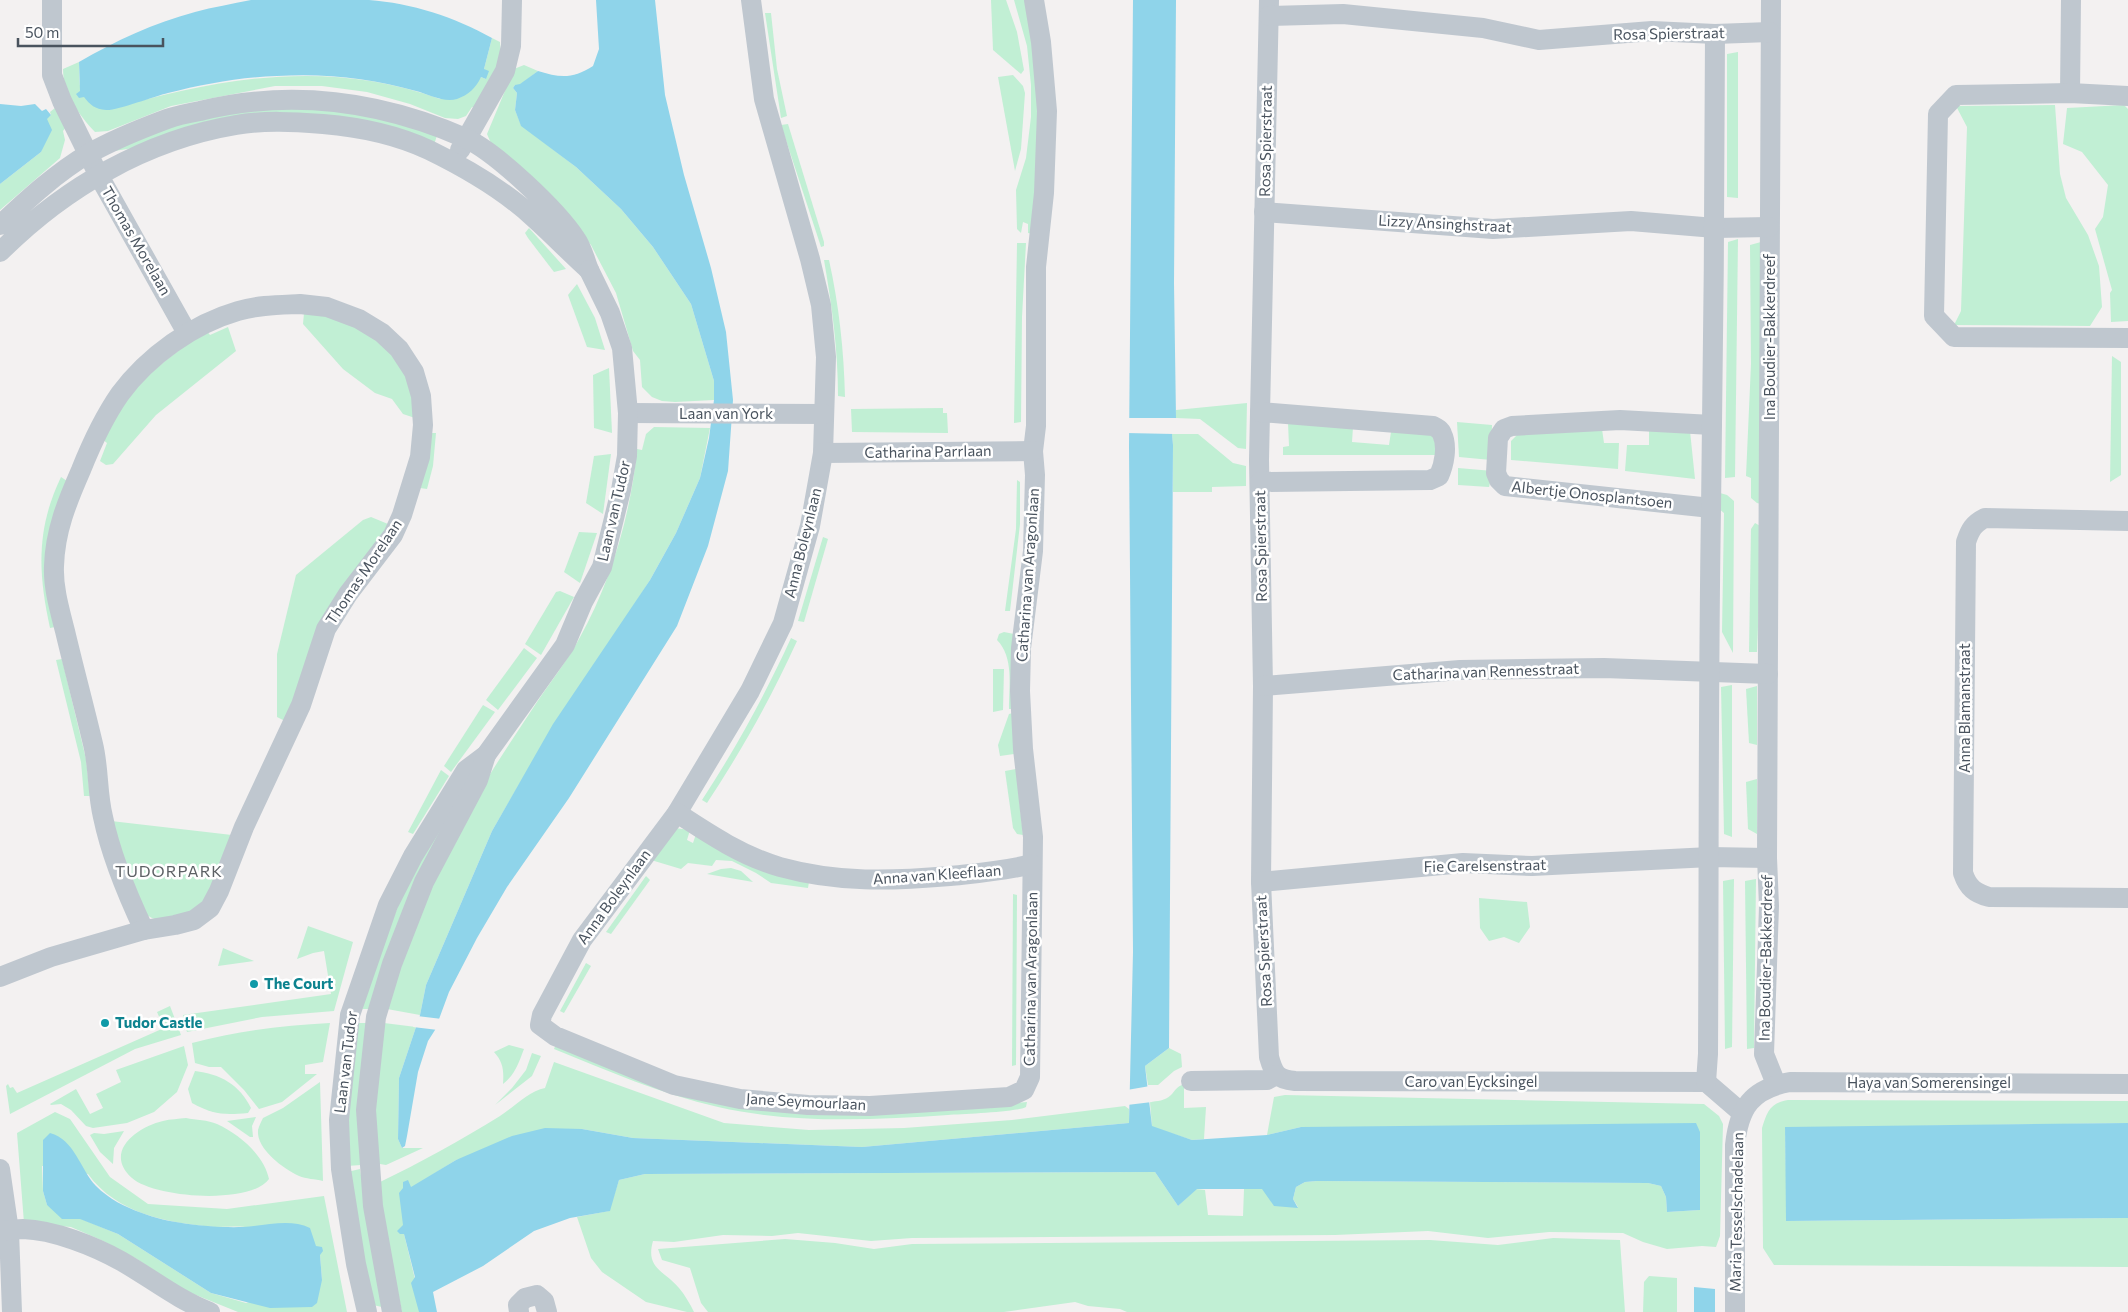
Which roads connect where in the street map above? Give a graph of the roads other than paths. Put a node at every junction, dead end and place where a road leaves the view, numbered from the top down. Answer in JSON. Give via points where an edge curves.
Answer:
{"nodes":[{"id":1,"x":52,"y":0,"type":"edge"},
{"id":2,"x":512,"y":0,"type":"edge"},
{"id":3,"x":751,"y":0,"type":"edge"},
{"id":4,"x":1034,"y":0,"type":"edge"},
{"id":5,"x":1770,"y":0,"type":"edge"},
{"id":6,"x":2071,"y":0,"type":"edge"},
{"id":7,"x":1269,"y":8,"type":"edge"},
{"id":8,"x":1770,"y":32,"type":"junction"},
{"id":9,"x":1715,"y":34,"type":"junction"},
{"id":10,"x":2070,"y":93,"type":"junction"},
{"id":11,"x":2128,"y":96,"type":"edge"},
{"id":12,"x":466,"y":139,"type":"junction"},
{"id":13,"x":87,"y":155,"type":"junction"},
{"id":14,"x":453,"y":163,"type":"junction"},
{"id":15,"x":99,"y":176,"type":"junction"},
{"id":16,"x":1264,"y":212,"type":"junction"},
{"id":17,"x":0,"y":225,"type":"edge"},
{"id":18,"x":1769,"y":227,"type":"junction"},
{"id":19,"x":1715,"y":228,"type":"junction"},
{"id":20,"x":0,"y":252,"type":"edge"},
{"id":21,"x":589,"y":270,"type":"junction"},
{"id":22,"x":187,"y":333,"type":"junction"},
{"id":23,"x":2128,"y":338,"type":"edge"},
{"id":24,"x":1260,"y":412,"type":"junction"},
{"id":25,"x":628,"y":413,"type":"junction"},
{"id":26,"x":824,"y":414,"type":"junction"},
{"id":27,"x":1712,"y":425,"type":"junction"},
{"id":28,"x":1033,"y":451,"type":"junction"},
{"id":29,"x":823,"y":453,"type":"junction"},
{"id":30,"x":1260,"y":482,"type":"junction"},
{"id":31,"x":1711,"y":508,"type":"junction"},
{"id":32,"x":2128,"y":521,"type":"edge"},
{"id":33,"x":1710,"y":671,"type":"junction"},
{"id":34,"x":1768,"y":674,"type":"junction"},
{"id":35,"x":1263,"y":686,"type":"junction"},
{"id":36,"x":486,"y":756,"type":"junction"},
{"id":37,"x":677,"y":812,"type":"junction"},
{"id":38,"x":1710,"y":857,"type":"junction"},
{"id":39,"x":1767,"y":858,"type":"junction"},
{"id":40,"x":1032,"y":864,"type":"junction"},
{"id":41,"x":1261,"y":882,"type":"junction"},
{"id":42,"x":2128,"y":898,"type":"edge"},
{"id":43,"x":144,"y":930,"type":"junction"},
{"id":44,"x":0,"y":977,"type":"edge"},
{"id":45,"x":350,"y":1015,"type":"junction"},
{"id":46,"x":376,"y":1017,"type":"junction"},
{"id":47,"x":540,"y":1025,"type":"joint"},
{"id":48,"x":1276,"y":1075,"type":"junction"},
{"id":49,"x":1191,"y":1080,"type":"dead end"},
{"id":50,"x":1706,"y":1082,"type":"junction"},
{"id":51,"x":1776,"y":1084,"type":"junction"},
{"id":52,"x":2128,"y":1084,"type":"edge"},
{"id":53,"x":1024,"y":1090,"type":"joint"},
{"id":54,"x":1742,"y":1113,"type":"junction"},
{"id":55,"x":0,"y":1169,"type":"edge"},
{"id":56,"x":5,"y":1230,"type":"edge"},
{"id":57,"x":12,"y":1312,"type":"edge"},
{"id":58,"x":208,"y":1312,"type":"edge"},
{"id":59,"x":367,"y":1312,"type":"edge"},
{"id":60,"x":392,"y":1312,"type":"edge"},
{"id":61,"x":519,"y":1312,"type":"edge"},
{"id":62,"x":547,"y":1312,"type":"edge"},
{"id":63,"x":1735,"y":1312,"type":"edge"}],
"edges":[{"from":1,"to":13,"type":"street","name":"Thomas Morelaan","via":[[52,75]]},
{"from":2,"to":12,"type":"street","via":[[511,46],[505,71]]},
{"from":3,"to":26,"type":"street","name":"Anna Boleynlaan","via":[[764,99],[821,304],[826,357]]},
{"from":4,"to":28,"type":"street","name":"Catharina van Aragonlaan","via":[[1047,110],[1044,193],[1036,267],[1036,426]]},
{"from":5,"to":8,"type":"street","name":"Ina Boudier-Bakkerdreef"},
{"from":6,"to":10,"type":"street"},
{"from":7,"to":9,"type":"street","name":"Rosa Spierstraat","via":[[1483,28],[1539,40],[1652,31]]},
{"from":7,"to":16,"type":"street","name":"Rosa Spierstraat"},
{"from":8,"to":9,"type":"street","name":"Rosa Spierstraat"},
{"from":8,"to":18,"type":"street","name":"Ina Boudier-Bakkerdreef"},
{"from":9,"to":19,"type":"street"},
{"from":10,"to":11,"type":"street"},
{"from":10,"to":23,"type":"street","via":[[1956,96],[1938,114],[1934,316],[1954,337]]},
{"from":12,"to":13,"type":"street","name":"Laan van Tudor","via":[[370,107],[334,102],[244,101],[169,118]]},
{"from":12,"to":14,"type":"street"},
{"from":12,"to":21,"type":"street","name":"Laan van Tudor","via":[[486,152],[552,209],[577,240]]},
{"from":13,"to":15,"type":"street","name":"Thomas Morelaan"},
{"from":13,"to":17,"type":"street","name":"Laan van Tudor","via":[[53,179]]},
{"from":14,"to":15,"type":"street","name":"Laan van Tudor","via":[[427,149],[366,130],[295,122],[238,125],[192,135],[134,155]]},
{"from":14,"to":21,"type":"street","name":"Laan van Tudor","via":[[534,217]]},
{"from":15,"to":20,"type":"street","name":"Laan van Tudor","via":[[70,194]]},
{"from":15,"to":22,"type":"street","name":"Thomas Morelaan"},
{"from":16,"to":19,"type":"street","name":"Lizzy Ansinghstraat","via":[[1493,229],[1631,220]]},
{"from":16,"to":24,"type":"street","name":"Rosa Spierstraat"},
{"from":18,"to":19,"type":"street","name":"Lizzy Ansinghstraat"},
{"from":18,"to":34,"type":"street","name":"Ina Boudier-Bakkerdreef"},
{"from":19,"to":27,"type":"street"},
{"from":21,"to":25,"type":"street","name":"Laan van Tudor","via":[[610,313],[622,348]]},
{"from":22,"to":43,"type":"street","name":"Thomas Morelaan","via":[[136,374],[119,396],[88,453],[62,513],[56,540],[54,568],[58,603],[94,745],[103,817],[116,861]]},
{"from":22,"to":43,"type":"street","name":"Thomas Morelaan","via":[[233,313],[267,305],[327,307],[359,319],[382,333],[399,349],[414,372],[421,396],[423,425],[420,457],[402,515],[393,535],[326,629],[301,705],[210,908],[194,920]]},
{"from":24,"to":30,"type":"street","name":"Rosa Spierstraat"},
{"from":24,"to":30,"type":"street","via":[[1433,426],[1444,436],[1444,460],[1439,476],[1430,480]]},
{"from":25,"to":26,"type":"street","name":"Laan van York"},
{"from":25,"to":36,"type":"street","name":"Laan van Tudor","via":[[627,456],[602,567],[565,645]]},
{"from":26,"to":29,"type":"street","name":"Anna Boleynlaan"},
{"from":27,"to":31,"type":"street"},
{"from":27,"to":31,"type":"street","name":"Albertje Onosplantsoen","via":[[1620,420],[1512,426],[1504,429],[1498,438],[1496,473],[1505,486]]},
{"from":28,"to":29,"type":"street","name":"Catharina Parrlaan"},
{"from":28,"to":40,"type":"street","name":"Catharina van Aragonlaan","via":[[1032,551],[1020,691],[1033,837]]},
{"from":29,"to":37,"type":"street","name":"Anna Boleynlaan","via":[[810,526],[783,623],[750,691]]},
{"from":30,"to":35,"type":"street","name":"Rosa Spierstraat"},
{"from":31,"to":33,"type":"street"},
{"from":32,"to":42,"type":"street","name":"Anna Blamanstraat","via":[[1985,518],[1970,530],[1966,542],[1963,867],[1967,884],[1976,893],[1989,897]]},
{"from":33,"to":34,"type":"street"},
{"from":33,"to":35,"type":"street","name":"Catharina van Rennesstraat","via":[[1604,668],[1460,670]]},
{"from":33,"to":38,"type":"street"},
{"from":34,"to":39,"type":"street","name":"Ina Boudier-Bakkerdreef"},
{"from":35,"to":41,"type":"street","name":"Rosa Spierstraat"},
{"from":36,"to":45,"type":"street","name":"Laan van Tudor","via":[[466,770],[413,856],[388,905]]},
{"from":36,"to":46,"type":"street","name":"Laan van Tudor","via":[[478,780],[424,882],[392,964]]},
{"from":37,"to":40,"type":"street","name":"Anna van Kleeflaan","via":[[740,851],[780,867],[819,875],[875,881],[1004,871]]},
{"from":37,"to":47,"type":"street","name":"Anna Boleynlaan","via":[[582,940],[542,1015]]},
{"from":38,"to":39,"type":"street","name":"Ina Boudier-Bakkerdreef"},
{"from":38,"to":41,"type":"street","name":"Fie Carelsenstraat","via":[[1532,866],[1463,863]]},
{"from":38,"to":50,"type":"street"},
{"from":39,"to":51,"type":"street","name":"Ina Boudier-Bakkerdreef","via":[[1769,906],[1764,1054]]},
{"from":40,"to":53,"type":"street","name":"Catharina van Aragonlaan","via":[[1030,1077]]},
{"from":41,"to":48,"type":"street","name":"Rosa Spierstraat","via":[[1269,1057]]},
{"from":43,"to":44,"type":"street","name":"Thomas Morelaan","via":[[59,954]]},
{"from":45,"to":46,"type":"street"},
{"from":45,"to":59,"type":"street","name":"Laan van Tudor","via":[[339,1120],[341,1169]]},
{"from":46,"to":60,"type":"street","name":"Laan van Tudor","via":[[366,1110],[367,1129],[373,1206]]},
{"from":47,"to":53,"type":"street","name":"Jane Seymourlaan","via":[[555,1036],[674,1085],[740,1099],[870,1106],[1008,1097]]},
{"from":48,"to":49,"type":"street","name":"Caro van Eycksingel","via":[[1267,1080]]},
{"from":48,"to":50,"type":"street","name":"Caro van Eycksingel","via":[[1295,1081]]},
{"from":50,"to":54,"type":"street"},
{"from":51,"to":52,"type":"street","name":"Haya van Somerensingel"},
{"from":51,"to":54,"type":"street","name":"Haya van Somerensingel","via":[[1753,1097]]},
{"from":54,"to":63,"type":"street","name":"Maria Tesselschadelaan","via":[[1735,1146]]},
{"from":55,"to":56,"type":"street"},
{"from":56,"to":57,"type":"street"},
{"from":56,"to":58,"type":"street","via":[[50,1234],[95,1248]]},
{"from":61,"to":62,"type":"street","via":[[518,1305],[525,1298],[537,1295],[544,1301]]}]}
